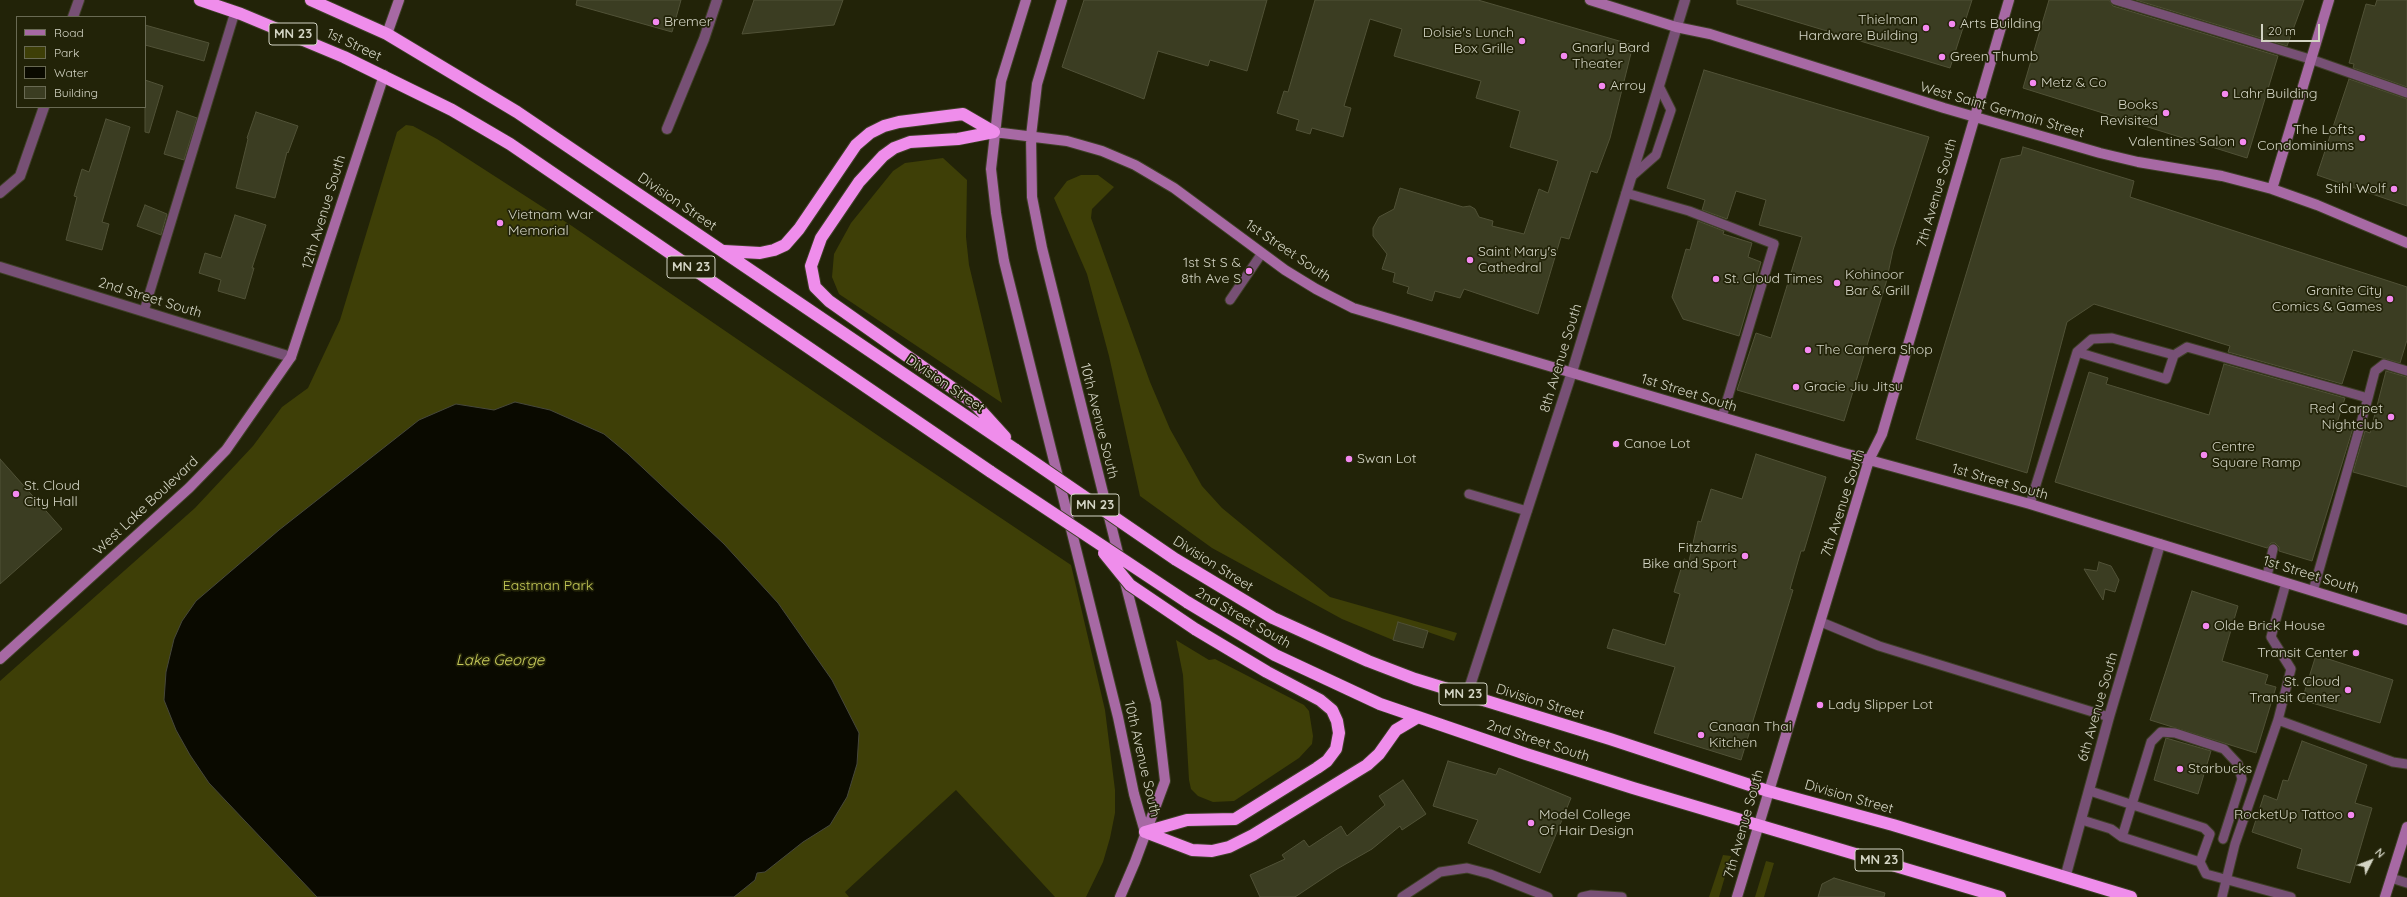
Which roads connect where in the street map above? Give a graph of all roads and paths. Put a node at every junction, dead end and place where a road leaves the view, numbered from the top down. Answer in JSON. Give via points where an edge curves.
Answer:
{"nodes":[{"id":1,"x":79,"y":0,"type":"edge"},
{"id":2,"x":200,"y":0,"type":"edge"},
{"id":3,"x":311,"y":0,"type":"edge"},
{"id":4,"x":399,"y":0,"type":"edge"},
{"id":5,"x":717,"y":0,"type":"edge"},
{"id":6,"x":1026,"y":0,"type":"edge"},
{"id":7,"x":1062,"y":0,"type":"edge"},
{"id":8,"x":1590,"y":0,"type":"edge"},
{"id":9,"x":1685,"y":0,"type":"edge"},
{"id":10,"x":2009,"y":0,"type":"edge"},
{"id":11,"x":2115,"y":0,"type":"edge"},
{"id":12,"x":2329,"y":0,"type":"edge"},
{"id":13,"x":235,"y":12,"type":"junction"},
{"id":14,"x":74,"y":16,"type":"edge"},
{"id":15,"x":1676,"y":27,"type":"junction"},
{"id":16,"x":387,"y":34,"type":"junction"},
{"id":17,"x":2313,"y":60,"type":"junction"},
{"id":18,"x":384,"y":75,"type":"junction"},
{"id":19,"x":1659,"y":86,"type":"junction"},
{"id":20,"x":2407,"y":93,"type":"edge"},
{"id":21,"x":44,"y":108,"type":"edge"},
{"id":22,"x":1974,"y":116,"type":"junction"},
{"id":23,"x":667,"y":129,"type":"dead end"},
{"id":24,"x":994,"y":132,"type":"junction"},
{"id":25,"x":1031,"y":136,"type":"junction"},
{"id":26,"x":1632,"y":176,"type":"junction"},
{"id":27,"x":2272,"y":189,"type":"junction"},
{"id":28,"x":0,"y":193,"type":"edge"},
{"id":29,"x":1626,"y":193,"type":"junction"},
{"id":30,"x":2407,"y":243,"type":"edge"},
{"id":31,"x":722,"y":250,"type":"junction"},
{"id":32,"x":1262,"y":253,"type":"junction"},
{"id":33,"x":0,"y":267,"type":"edge"},
{"id":34,"x":1230,"y":300,"type":"dead end"},
{"id":35,"x":144,"y":311,"type":"junction"},
{"id":36,"x":2077,"y":352,"type":"junction"},
{"id":37,"x":2174,"y":354,"type":"junction"},
{"id":38,"x":292,"y":357,"type":"junction"},
{"id":39,"x":2407,"y":371,"type":"edge"},
{"id":40,"x":1572,"y":372,"type":"junction"},
{"id":41,"x":2368,"y":398,"type":"junction"},
{"id":42,"x":1722,"y":417,"type":"junction"},
{"id":43,"x":1016,"y":450,"type":"junction"},
{"id":44,"x":1869,"y":460,"type":"junction"},
{"id":45,"x":1470,"y":494,"type":"dead end"},
{"id":46,"x":2030,"y":504,"type":"junction"},
{"id":47,"x":1527,"y":511,"type":"junction"},
{"id":48,"x":1097,"y":544,"type":"junction"},
{"id":49,"x":2160,"y":544,"type":"junction"},
{"id":50,"x":2273,"y":549,"type":"dead end"},
{"id":51,"x":2267,"y":576,"type":"junction"},
{"id":52,"x":2286,"y":583,"type":"junction"},
{"id":53,"x":2313,"y":591,"type":"junction"},
{"id":54,"x":2407,"y":620,"type":"edge"},
{"id":55,"x":1821,"y":622,"type":"junction"},
{"id":56,"x":0,"y":659,"type":"edge"},
{"id":57,"x":1467,"y":695,"type":"junction"},
{"id":58,"x":1418,"y":717,"type":"junction"},
{"id":59,"x":2109,"y":717,"type":"junction"},
{"id":60,"x":2278,"y":720,"type":"junction"},
{"id":61,"x":2407,"y":764,"type":"edge"},
{"id":62,"x":1768,"y":791,"type":"junction"},
{"id":63,"x":2090,"y":791,"type":"junction"},
{"id":64,"x":2132,"y":804,"type":"junction"},
{"id":65,"x":2082,"y":820,"type":"junction"},
{"id":66,"x":1758,"y":826,"type":"junction"},
{"id":67,"x":2407,"y":827,"type":"edge"},
{"id":68,"x":1145,"y":832,"type":"junction"},
{"id":69,"x":2210,"y":834,"type":"junction"},
{"id":70,"x":2122,"y":837,"type":"junction"},
{"id":71,"x":2223,"y":839,"type":"junction"},
{"id":72,"x":2235,"y":844,"type":"junction"},
{"id":73,"x":2200,"y":862,"type":"junction"},
{"id":74,"x":2065,"y":878,"type":"junction"},
{"id":75,"x":2391,"y":878,"type":"junction"},
{"id":76,"x":2225,"y":879,"type":"junction"},
{"id":77,"x":2407,"y":883,"type":"edge"},
{"id":78,"x":1588,"y":896,"type":"edge"},
{"id":79,"x":1120,"y":897,"type":"edge"},
{"id":80,"x":1402,"y":897,"type":"edge"},
{"id":81,"x":1548,"y":897,"type":"edge"},
{"id":82,"x":1622,"y":897,"type":"edge"},
{"id":83,"x":1737,"y":897,"type":"edge"},
{"id":84,"x":2000,"y":897,"type":"edge"},
{"id":85,"x":2131,"y":897,"type":"edge"},
{"id":86,"x":2222,"y":897,"type":"edge"},
{"id":87,"x":2291,"y":897,"type":"edge"},
{"id":88,"x":2385,"y":897,"type":"edge"}],
"edges":[{"from":1,"to":14,"type":"street"},
{"from":2,"to":13,"type":"highway","name":"1st Street","number":"MN 23"},
{"from":3,"to":16,"type":"highway","name":"1st Street","number":"MN 23"},
{"from":4,"to":16,"type":"street"},
{"from":5,"to":23,"type":"street"},
{"from":6,"to":24,"type":"street","name":"10th Avenue South","via":[[1001,81]]},
{"from":7,"to":25,"type":"street","name":"10th Avenue South","via":[[1037,84]]},
{"from":8,"to":15,"type":"street","name":"West Saint Germain Street"},
{"from":9,"to":15,"type":"street","name":"8th Avenue South"},
{"from":10,"to":22,"type":"street","name":"7th Avenue South"},
{"from":11,"to":17,"type":"lane"},
{"from":12,"to":17,"type":"street"},
{"from":13,"to":18,"type":"highway","name":"1st Street","number":"MN 23","via":[[302,38]]},
{"from":13,"to":35,"type":"lane"},
{"from":15,"to":19,"type":"street","name":"8th Avenue South"},
{"from":15,"to":22,"type":"street","name":"West Saint Germain Street","via":[[1710,34]]},
{"from":16,"to":31,"type":"highway","name":"Division Street","number":"MN 23","via":[[517,112]]},
{"from":17,"to":20,"type":"lane"},
{"from":17,"to":27,"type":"street"},
{"from":18,"to":38,"type":"street","name":"12th Avenue South"},
{"from":18,"to":48,"type":"highway","number":"MN 23","bridge":true,"via":[[510,144]]},
{"from":19,"to":26,"type":"street","name":"8th Avenue South"},
{"from":19,"to":26,"type":"lane","via":[[1671,110],[1656,155]]},
{"from":21,"to":28,"type":"street","via":[[20,176]]},
{"from":22,"to":27,"type":"street","name":"West Saint Germain Street","via":[[2108,154],[2222,176]]},
{"from":22,"to":44,"type":"street","name":"7th Avenue South","via":[[1882,434]]},
{"from":24,"to":25,"type":"street","name":"1st Street South"},
{"from":24,"to":31,"type":"highway","via":[[963,114],[884,126],[870,133],[856,145],[799,229],[785,245],[760,253]]},
{"from":24,"to":43,"type":"highway","via":[[910,142],[894,148],[883,156],[859,182],[821,238],[810,266],[815,287],[829,301],[975,404]]},
{"from":24,"to":68,"type":"street","name":"10th Avenue South","via":[[991,168],[1004,262]]},
{"from":25,"to":32,"type":"street","name":"1st Street South","via":[[1095,148],[1135,165],[1174,188]]},
{"from":25,"to":68,"type":"street","name":"10th Avenue South","via":[[1032,197],[1042,248],[1156,703],[1165,781]]},
{"from":26,"to":29,"type":"street","name":"8th Avenue South"},
{"from":27,"to":30,"type":"street","name":"West Saint Germain Street"},
{"from":29,"to":40,"type":"street","name":"8th Avenue South"},
{"from":29,"to":42,"type":"lane","via":[[1688,211],[1774,244]]},
{"from":31,"to":43,"type":"highway","name":"Division Street","number":"MN 23"},
{"from":32,"to":34,"type":"lane"},
{"from":32,"to":40,"type":"street","name":"1st Street South","via":[[1316,289],[1353,308]]},
{"from":33,"to":35,"type":"street","name":"2nd Street South"},
{"from":35,"to":38,"type":"street","name":"2nd Street South"},
{"from":36,"to":37,"type":"lane","via":[[2092,339],[2112,338]]},
{"from":36,"to":37,"type":"lane","via":[[2166,379]]},
{"from":36,"to":46,"type":"lane"},
{"from":37,"to":41,"type":"lane","via":[[2187,347]]},
{"from":38,"to":56,"type":"street","name":"West Lake Boulevard","via":[[226,450],[189,488]]},
{"from":39,"to":41,"type":"lane","via":[[2384,364],[2375,371]]},
{"from":40,"to":42,"type":"street","name":"1st Street South"},
{"from":40,"to":47,"type":"street","name":"8th Avenue South"},
{"from":41,"to":53,"type":"lane"},
{"from":42,"to":44,"type":"street","name":"1st Street South"},
{"from":43,"to":57,"type":"highway","name":"Division Street","number":"MN 23","bridge":true,"via":[[1175,559],[1252,606],[1312,637],[1381,666]]},
{"from":44,"to":46,"type":"street","name":"1st Street South"},
{"from":44,"to":55,"type":"street","name":"7th Avenue South"},
{"from":45,"to":47,"type":"lane"},
{"from":46,"to":49,"type":"street","name":"1st Street South"},
{"from":47,"to":57,"type":"street","name":"8th Avenue South"},
{"from":48,"to":58,"type":"highway","name":"2nd Street South","number":"MN 23","bridge":true,"via":[[1275,655],[1380,704]]},
{"from":48,"to":68,"type":"highway","bridge":true,"via":[[1130,585],[1195,629],[1320,700],[1332,710],[1337,721],[1339,733],[1336,749],[1326,761],[1235,819],[1187,820]]},
{"from":49,"to":51,"type":"street","name":"1st Street South"},
{"from":49,"to":59,"type":"street","name":"6th Avenue South"},
{"from":50,"to":51,"type":"lane"},
{"from":51,"to":52,"type":"street","name":"1st Street South"},
{"from":52,"to":53,"type":"street","name":"1st Street South"},
{"from":52,"to":60,"type":"lane","via":[[2271,637],[2291,669]]},
{"from":53,"to":54,"type":"street","name":"1st Street South"},
{"from":55,"to":59,"type":"lane","via":[[1879,646]]},
{"from":55,"to":62,"type":"street","name":"7th Avenue South"},
{"from":57,"to":62,"type":"highway","name":"Division Street","number":"MN 23"},
{"from":58,"to":66,"type":"highway","name":"2nd Street South","number":"MN 23","via":[[1533,756]]},
{"from":58,"to":68,"type":"highway","via":[[1396,730],[1379,754],[1367,765],[1229,847],[1212,851],[1192,850]]},
{"from":59,"to":63,"type":"street","name":"6th Avenue South"},
{"from":60,"to":61,"type":"lane","via":[[2393,762]]},
{"from":60,"to":72,"type":"lane"},
{"from":62,"to":66,"type":"street","name":"7th Avenue South"},
{"from":62,"to":74,"type":"highway","name":"Division Street","number":"MN 23","via":[[1893,825]]},
{"from":63,"to":64,"type":"lane"},
{"from":63,"to":65,"type":"street","name":"6th Avenue South"},
{"from":64,"to":69,"type":"lane","via":[[2204,828]]},
{"from":64,"to":70,"type":"lane"},
{"from":64,"to":71,"type":"lane","via":[[2151,742],[2161,732],[2175,733],[2224,749],[2238,764],[2242,779]]},
{"from":65,"to":70,"type":"lane","via":[[2111,829]]},
{"from":65,"to":74,"type":"street","name":"6th Avenue South"},
{"from":66,"to":83,"type":"street","name":"7th Avenue South"},
{"from":66,"to":84,"type":"highway","name":"2nd Street South","number":"MN 23","via":[[1797,835]]},
{"from":67,"to":75,"type":"street"},
{"from":68,"to":79,"type":"street"},
{"from":69,"to":71,"type":"lane"},
{"from":69,"to":73,"type":"lane"},
{"from":70,"to":73,"type":"lane"},
{"from":71,"to":72,"type":"lane"},
{"from":72,"to":76,"type":"lane"},
{"from":73,"to":76,"type":"lane","via":[[2206,874]]},
{"from":74,"to":85,"type":"highway","name":"Division Street","number":"MN 23"},
{"from":75,"to":77,"type":"lane"},
{"from":75,"to":88,"type":"street"},
{"from":76,"to":86,"type":"lane"},
{"from":76,"to":87,"type":"lane"},
{"from":78,"to":82,"type":"lane"},
{"from":80,"to":81,"type":"lane","via":[[1440,872],[1467,868],[1490,874]]}]}
